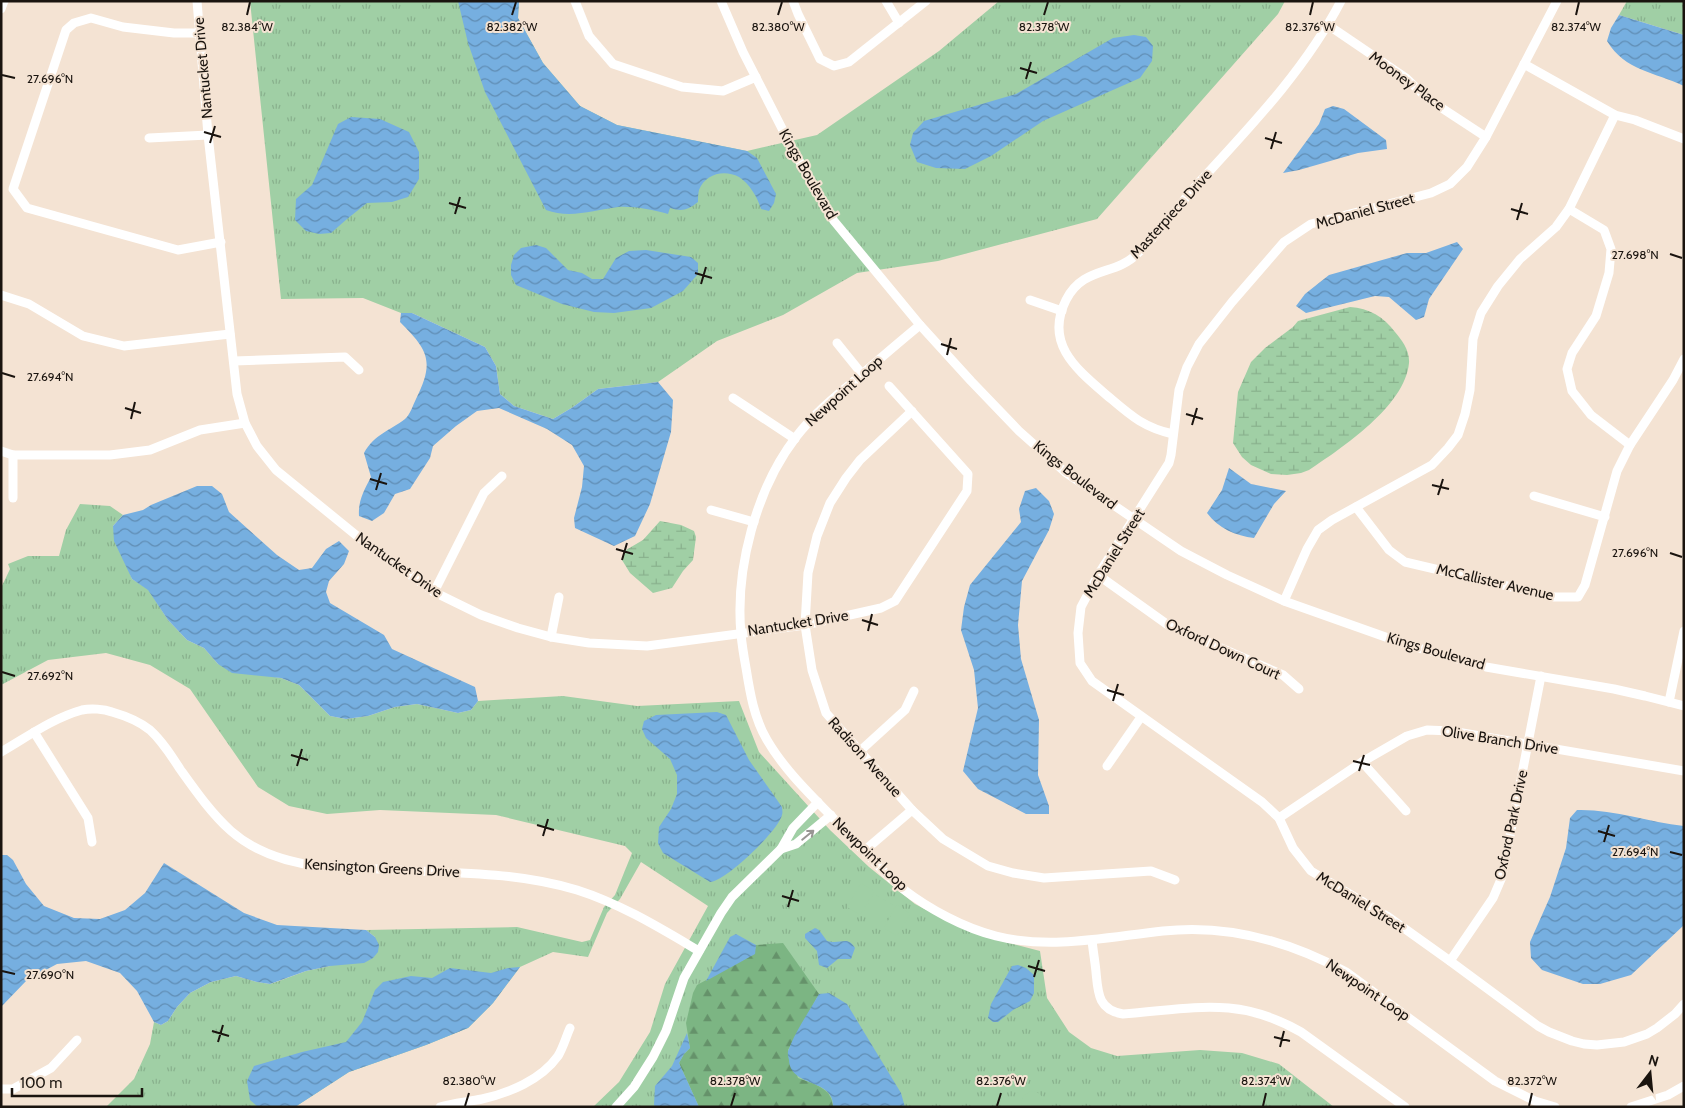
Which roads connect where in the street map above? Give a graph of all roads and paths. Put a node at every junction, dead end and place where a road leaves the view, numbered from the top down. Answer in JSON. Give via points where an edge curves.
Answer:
{"nodes":[{"id":1,"x":4,"y":1,"type":"edge"},
{"id":2,"x":197,"y":1,"type":"edge"},
{"id":3,"x":575,"y":1,"type":"edge"},
{"id":4,"x":721,"y":1,"type":"edge"},
{"id":5,"x":793,"y":1,"type":"edge"},
{"id":6,"x":886,"y":1,"type":"edge"},
{"id":7,"x":926,"y":1,"type":"edge"},
{"id":8,"x":1341,"y":1,"type":"edge"},
{"id":9,"x":1557,"y":1,"type":"edge"},
{"id":10,"x":1,"y":9,"type":"edge"},
{"id":11,"x":899,"y":23,"type":"junction"},
{"id":12,"x":1328,"y":26,"type":"junction"},
{"id":13,"x":200,"y":33,"type":"junction"},
{"id":14,"x":1524,"y":64,"type":"junction"},
{"id":15,"x":756,"y":77,"type":"junction"},
{"id":16,"x":1615,"y":115,"type":"junction"},
{"id":17,"x":208,"y":134,"type":"junction"},
{"id":18,"x":1486,"y":137,"type":"junction"},
{"id":19,"x":149,"y":138,"type":"dead end"},
{"id":20,"x":1684,"y":140,"type":"edge"},
{"id":21,"x":1569,"y":209,"type":"junction"},
{"id":22,"x":221,"y":242,"type":"junction"},
{"id":23,"x":1,"y":295,"type":"edge"},
{"id":24,"x":1030,"y":300,"type":"dead end"},
{"id":25,"x":1062,"y":310,"type":"junction"},
{"id":26,"x":920,"y":325,"type":"junction"},
{"id":27,"x":230,"y":334,"type":"junction"},
{"id":28,"x":836,"y":343,"type":"dead end"},
{"id":29,"x":1684,"y":359,"type":"edge"},
{"id":30,"x":234,"y":361,"type":"junction"},
{"id":31,"x":359,"y":370,"type":"dead end"},
{"id":32,"x":862,"y":374,"type":"junction"},
{"id":33,"x":889,"y":386,"type":"dead end"},
{"id":34,"x":733,"y":398,"type":"dead end"},
{"id":35,"x":912,"y":411,"type":"junction"},
{"id":36,"x":245,"y":423,"type":"junction"},
{"id":37,"x":1173,"y":434,"type":"junction"},
{"id":38,"x":795,"y":439,"type":"junction"},
{"id":39,"x":1630,"y":445,"type":"junction"},
{"id":40,"x":1,"y":451,"type":"edge"},
{"id":41,"x":13,"y":455,"type":"junction"},
{"id":42,"x":502,"y":476,"type":"dead end"},
{"id":43,"x":1534,"y":496,"type":"dead end"},
{"id":44,"x":14,"y":498,"type":"dead end"},
{"id":45,"x":1356,"y":507,"type":"junction"},
{"id":46,"x":711,"y":510,"type":"dead end"},
{"id":47,"x":1605,"y":517,"type":"junction"},
{"id":48,"x":1134,"y":520,"type":"junction"},
{"id":49,"x":754,"y":522,"type":"junction"},
{"id":50,"x":1098,"y":575,"type":"junction"},
{"id":51,"x":434,"y":592,"type":"junction"},
{"id":52,"x":559,"y":597,"type":"dead end"},
{"id":53,"x":1284,"y":601,"type":"junction"},
{"id":54,"x":805,"y":625,"type":"junction"},
{"id":55,"x":1684,"y":631,"type":"edge"},
{"id":56,"x":740,"y":632,"type":"junction"},
{"id":57,"x":551,"y":637,"type":"junction"},
{"id":58,"x":1541,"y":676,"type":"junction"},
{"id":59,"x":1299,"y":689,"type":"dead end"},
{"id":60,"x":914,"y":691,"type":"dead end"},
{"id":61,"x":1669,"y":702,"type":"junction"},
{"id":62,"x":1684,"y":706,"type":"edge"},
{"id":63,"x":1141,"y":717,"type":"junction"},
{"id":64,"x":34,"y":732,"type":"junction"},
{"id":65,"x":1528,"y":744,"type":"junction"},
{"id":66,"x":860,"y":751,"type":"junction"},
{"id":67,"x":1,"y":752,"type":"edge"},
{"id":68,"x":1362,"y":762,"type":"junction"},
{"id":69,"x":1107,"y":766,"type":"dead end"},
{"id":70,"x":1684,"y":771,"type":"edge"},
{"id":71,"x":818,"y":802,"type":"junction"},
{"id":72,"x":912,"y":810,"type":"junction"},
{"id":73,"x":1406,"y":811,"type":"dead end"},
{"id":74,"x":831,"y":816,"type":"junction"},
{"id":75,"x":1279,"y":818,"type":"junction"},
{"id":76,"x":92,"y":842,"type":"dead end"},
{"id":77,"x":781,"y":849,"type":"junction"},
{"id":78,"x":864,"y":851,"type":"junction"},
{"id":79,"x":1175,"y":880,"type":"dead end"},
{"id":80,"x":1092,"y":940,"type":"junction"},
{"id":81,"x":699,"y":952,"type":"junction"},
{"id":82,"x":1450,"y":961,"type":"junction"},
{"id":83,"x":1684,"y":1004,"type":"edge"},
{"id":84,"x":570,"y":1028,"type":"dead end"},
{"id":85,"x":78,"y":1040,"type":"dead end"},
{"id":86,"x":1684,"y":1086,"type":"edge"},
{"id":87,"x":1,"y":1089,"type":"edge"},
{"id":88,"x":440,"y":1107,"type":"edge"},
{"id":89,"x":616,"y":1107,"type":"edge"},
{"id":90,"x":1405,"y":1107,"type":"edge"},
{"id":91,"x":1555,"y":1107,"type":"edge"},
{"id":92,"x":1631,"y":1107,"type":"edge"}],
"edges":[{"from":1,"to":10,"type":"street"},
{"from":2,"to":13,"type":"street","name":"Nantucket Drive"},
{"from":3,"to":15,"type":"street","via":[[589,36],[613,64],[682,87],[724,91]]},
{"from":4,"to":15,"type":"street","name":"Kings Boulevard"},
{"from":5,"to":11,"type":"street","via":[[820,59],[834,66],[849,62]]},
{"from":6,"to":11,"type":"street"},
{"from":7,"to":11,"type":"street"},
{"from":8,"to":12,"type":"street","name":"Masterpiece Drive"},
{"from":9,"to":14,"type":"street","name":"McDaniel Street"},
{"from":12,"to":18,"type":"street","name":"Mooney Place"},
{"from":12,"to":25,"type":"street","name":"Masterpiece Drive","via":[[1260,114],[1142,250],[1122,264],[1084,279],[1070,294]]},
{"from":13,"to":17,"type":"street","name":"Nantucket Drive"},
{"from":13,"to":22,"type":"street","via":[[123,27],[91,18],[74,22],[66,30],[13,189],[27,208],[178,250]]},
{"from":14,"to":16,"type":"street"},
{"from":14,"to":18,"type":"street","name":"McDaniel Street"},
{"from":15,"to":26,"type":"street","name":"Kings Boulevard","via":[[800,164],[834,221]]},
{"from":16,"to":20,"type":"street"},
{"from":16,"to":21,"type":"street"},
{"from":17,"to":19,"type":"street"},
{"from":17,"to":22,"type":"street","name":"Nantucket Drive"},
{"from":18,"to":37,"type":"street","name":"McDaniel Street","via":[[1467,167],[1450,184],[1431,193],[1311,224],[1284,242],[1192,356],[1179,390]]},
{"from":21,"to":39,"type":"street","via":[[1604,230],[1611,249],[1609,273],[1596,316],[1572,353],[1567,369],[1572,391],[1591,415]]},
{"from":21,"to":45,"type":"street","via":[[1556,227],[1520,259],[1481,313],[1473,339],[1470,390],[1458,435],[1432,465]]},
{"from":22,"to":27,"type":"street","name":"Nantucket Drive"},
{"from":23,"to":27,"type":"street","via":[[29,304],[84,336],[124,346]]},
{"from":24,"to":25,"type":"street"},
{"from":25,"to":37,"type":"street","name":"Masterpiece Drive","via":[[1059,325],[1061,341],[1074,366],[1141,423]]},
{"from":26,"to":32,"type":"street","name":"Newpoint Loop"},
{"from":26,"to":48,"type":"street","name":"Kings Boulevard","via":[[1019,431],[1065,472]]},
{"from":27,"to":30,"type":"street","name":"Nantucket Drive"},
{"from":28,"to":32,"type":"street"},
{"from":29,"to":39,"type":"street","name":"McCallister Avenue"},
{"from":30,"to":31,"type":"street","via":[[344,357]]},
{"from":30,"to":36,"type":"street","name":"Nantucket Drive","via":[[237,394]]},
{"from":32,"to":38,"type":"street","name":"Newpoint Loop","via":[[817,412]]},
{"from":33,"to":35,"type":"street","name":"Nantucket Drive"},
{"from":34,"to":38,"type":"street"},
{"from":35,"to":54,"type":"street","name":"Radison Avenue","via":[[860,460],[830,503],[817,536],[808,573]]},
{"from":35,"to":54,"type":"street","name":"Nantucket Drive","via":[[968,474],[967,491],[895,601],[881,608]]},
{"from":36,"to":41,"type":"street","via":[[200,430],[150,450],[110,455]]},
{"from":36,"to":51,"type":"street","name":"Nantucket Drive","via":[[276,470],[362,540]]},
{"from":37,"to":48,"type":"street","name":"McDaniel Street","via":[[1169,463]]},
{"from":38,"to":49,"type":"street","name":"Newpoint Loop","via":[[775,469]]},
{"from":39,"to":47,"type":"street","name":"McCallister Avenue","via":[[1616,472]]},
{"from":40,"to":41,"type":"street"},
{"from":41,"to":44,"type":"street"},
{"from":42,"to":51,"type":"street","via":[[484,492]]},
{"from":43,"to":47,"type":"street"},
{"from":45,"to":47,"type":"street","name":"McCallister Avenue","via":[[1389,550],[1405,562],[1554,597],[1578,597],[1585,585]]},
{"from":45,"to":53,"type":"street","via":[[1318,530]]},
{"from":46,"to":49,"type":"street"},
{"from":48,"to":50,"type":"street","name":"McDaniel Street"},
{"from":48,"to":53,"type":"street","name":"Kings Boulevard","via":[[1227,575]]},
{"from":49,"to":56,"type":"street","name":"Newpoint Loop","via":[[741,586]]},
{"from":50,"to":59,"type":"street","name":"Oxford Down Court","via":[[1168,625],[1283,675]]},
{"from":50,"to":63,"type":"street","name":"McDaniel Street","via":[[1081,607],[1078,634],[1080,663],[1092,681]]},
{"from":51,"to":57,"type":"street","name":"Nantucket Drive","via":[[481,615]]},
{"from":52,"to":57,"type":"street"},
{"from":53,"to":58,"type":"street","name":"Kings Boulevard","via":[[1408,645],[1486,667]]},
{"from":54,"to":56,"type":"street","name":"Nantucket Drive"},
{"from":54,"to":66,"type":"street","name":"Radison Avenue","via":[[812,670],[826,714]]},
{"from":55,"to":61,"type":"street"},
{"from":56,"to":57,"type":"street","name":"Nantucket Drive","via":[[647,646]]},
{"from":56,"to":71,"type":"street","name":"Newpoint Loop","via":[[753,709],[765,738],[778,758]]},
{"from":58,"to":61,"type":"street","name":"Kings Boulevard"},
{"from":58,"to":65,"type":"street","name":"Oxford Park Drive"},
{"from":60,"to":66,"type":"street","via":[[905,710]]},
{"from":61,"to":62,"type":"street","name":"Kings Boulevard"},
{"from":63,"to":69,"type":"street"},
{"from":63,"to":75,"type":"street","name":"McDaniel Street","via":[[1262,802]]},
{"from":64,"to":67,"type":"street","name":"Kensington Greens Drive"},
{"from":64,"to":76,"type":"street","via":[[88,818]]},
{"from":64,"to":81,"type":"street","name":"Kensington Greens Drive","via":[[84,710],[105,710],[128,716],[150,730],[168,750],[216,816],[232,832],[274,857],[318,866],[488,875],[550,883],[579,891],[637,915]]},
{"from":65,"to":68,"type":"street","name":"Olive Branch Drive","via":[[1427,730],[1407,736]]},
{"from":65,"to":70,"type":"street","name":"Olive Branch Drive"},
{"from":65,"to":82,"type":"street","name":"Oxford Park Drive","via":[[1502,877],[1493,898]]},
{"from":66,"to":72,"type":"street","name":"Radison Avenue"},
{"from":68,"to":73,"type":"street"},
{"from":68,"to":75,"type":"street","name":"Olive Branch Drive"},
{"from":71,"to":74,"type":"street","name":"Newpoint Loop"},
{"from":71,"to":77,"type":"street","via":[[793,828]]},
{"from":72,"to":78,"type":"street","name":"Radison Avenue"},
{"from":72,"to":79,"type":"street","name":"Radison Avenue","via":[[965,853],[988,866],[1013,873],[1044,878],[1151,871]]},
{"from":77,"to":74,"type":"street","one_way":true,"via":[[796,844]]},
{"from":74,"to":78,"type":"street","name":"Newpoint Loop"},
{"from":75,"to":82,"type":"street","name":"McDaniel Street","via":[[1293,848],[1311,872],[1387,916]]},
{"from":77,"to":81,"type":"street","via":[[732,897]]},
{"from":78,"to":80,"type":"street","name":"Newpoint Loop","via":[[904,889],[966,925],[995,936],[1024,941]]},
{"from":80,"to":90,"type":"street","via":[[1099,998],[1113,1011],[1123,1014],[1217,1006],[1262,1014],[1301,1032]]},
{"from":80,"to":91,"type":"street","name":"Newpoint Loop","via":[[1196,929],[1230,931],[1292,947],[1322,958],[1346,972],[1495,1081]]},
{"from":81,"to":89,"type":"street","via":[[681,986],[654,1057]]},
{"from":82,"to":83,"type":"street","name":"McDaniel Street","via":[[1538,1026],[1584,1044],[1609,1044],[1647,1034]]},
{"from":84,"to":88,"type":"street","via":[[559,1055],[547,1070],[512,1090]]},
{"from":85,"to":87,"type":"street","via":[[51,1068],[13,1088]]},
{"from":86,"to":92,"type":"street"}]}
